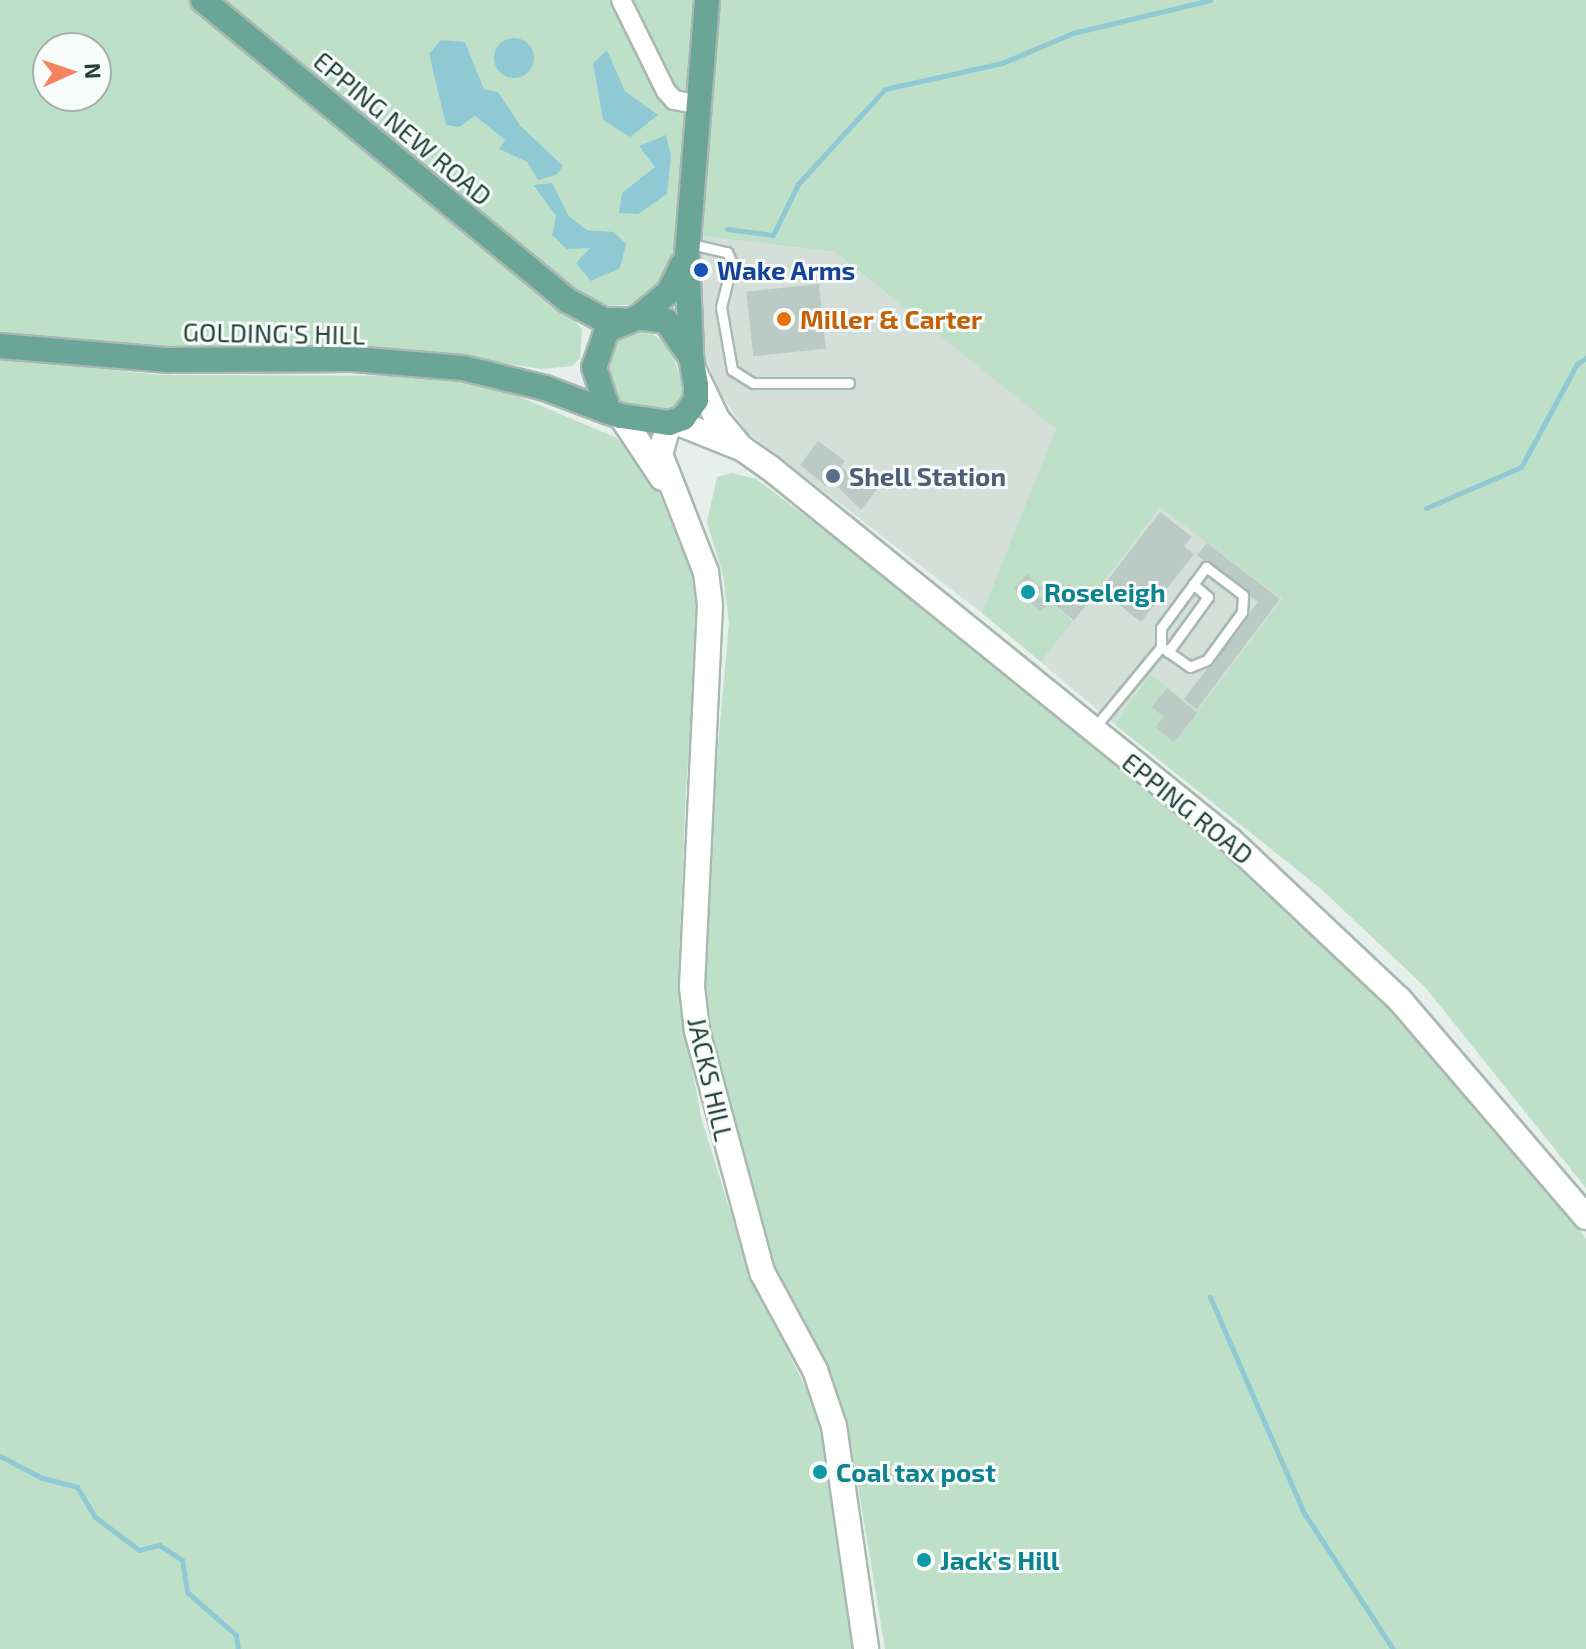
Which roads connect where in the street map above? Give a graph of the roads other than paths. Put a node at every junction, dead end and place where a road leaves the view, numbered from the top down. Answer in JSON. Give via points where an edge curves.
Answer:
{"nodes":[{"id":1,"x":203,"y":0,"type":"edge"},
{"id":2,"x":621,"y":0,"type":"edge"},
{"id":3,"x":707,"y":0,"type":"edge"},
{"id":4,"x":696,"y":104,"type":"junction"},
{"id":5,"x":688,"y":249,"type":"junction"},
{"id":6,"x":567,"y":300,"type":"junction"},
{"id":7,"x":630,"y":319,"type":"junction"},
{"id":8,"x":0,"y":346,"type":"edge"},
{"id":9,"x":595,"y":353,"type":"junction"},
{"id":10,"x":693,"y":364,"type":"junction"},
{"id":11,"x":849,"y":383,"type":"dead end"},
{"id":12,"x":545,"y":388,"type":"junction"},
{"id":13,"x":615,"y":414,"type":"junction"},
{"id":14,"x":672,"y":423,"type":"junction"},
{"id":15,"x":743,"y":449,"type":"junction"},
{"id":16,"x":672,"y":493,"type":"junction"},
{"id":17,"x":1193,"y":584,"type":"junction"},
{"id":18,"x":1165,"y":650,"type":"junction"},
{"id":19,"x":1093,"y":730,"type":"junction"},
{"id":20,"x":1586,"y":1217,"type":"edge"},
{"id":21,"x":866,"y":1649,"type":"edge"}],
"edges":[{"from":1,"to":6,"type":"main road","name":"EPPING NEW ROAD"},
{"from":2,"to":4,"type":"street","via":[[666,91],[674,100]]},
{"from":3,"to":4,"type":"main road"},
{"from":4,"to":5,"type":"main road"},
{"from":5,"to":7,"type":"main road","via":[[669,292]]},
{"from":5,"to":10,"type":"main road"},
{"from":5,"to":11,"type":"lane","via":[[727,252],[732,263],[721,307],[727,358],[741,378],[764,384]]},
{"from":6,"to":7,"type":"main road","name":"EPPING NEW ROAD","via":[[604,320]]},
{"from":6,"to":9,"type":"main road","name":"EPPING NEW ROAD","via":[[592,331]]},
{"from":7,"to":9,"type":"main road","via":[[607,330]]},
{"from":7,"to":10,"type":"main road","via":[[666,321]]},
{"from":8,"to":12,"type":"main road","name":"GOLDING'S HILL","via":[[168,360],[353,359],[463,368]]},
{"from":9,"to":12,"type":"main road","via":[[574,379]]},
{"from":9,"to":13,"type":"main road","via":[[595,382]]},
{"from":10,"to":14,"type":"main road","via":[[696,400]]},
{"from":10,"to":15,"type":"main road","name":"EPPING ROAD","via":[[717,419]]},
{"from":12,"to":13,"type":"main road","name":"GOLDING'S HILL"},
{"from":13,"to":14,"type":"main road"},
{"from":13,"to":16,"type":"main road"},
{"from":14,"to":15,"type":"main road","name":"EPPING ROAD"},
{"from":14,"to":16,"type":"main road","via":[[660,454]]},
{"from":15,"to":19,"type":"main road","name":"EPPING ROAD"},
{"from":16,"to":21,"type":"main road","name":"JACKS HILL","via":[[706,572],[710,605],[692,987],[697,1031],[762,1272],[815,1370],[834,1426]]},
{"from":17,"to":18,"type":"lane","via":[[1161,628]]},
{"from":17,"to":18,"type":"lane","via":[[1208,597]]},
{"from":17,"to":18,"type":"lane","via":[[1206,567],[1243,595],[1242,612],[1207,660],[1190,667]]},
{"from":18,"to":19,"type":"lane"},
{"from":19,"to":20,"type":"main road","name":"EPPING ROAD","via":[[1334,933],[1531,1147]]}]}
